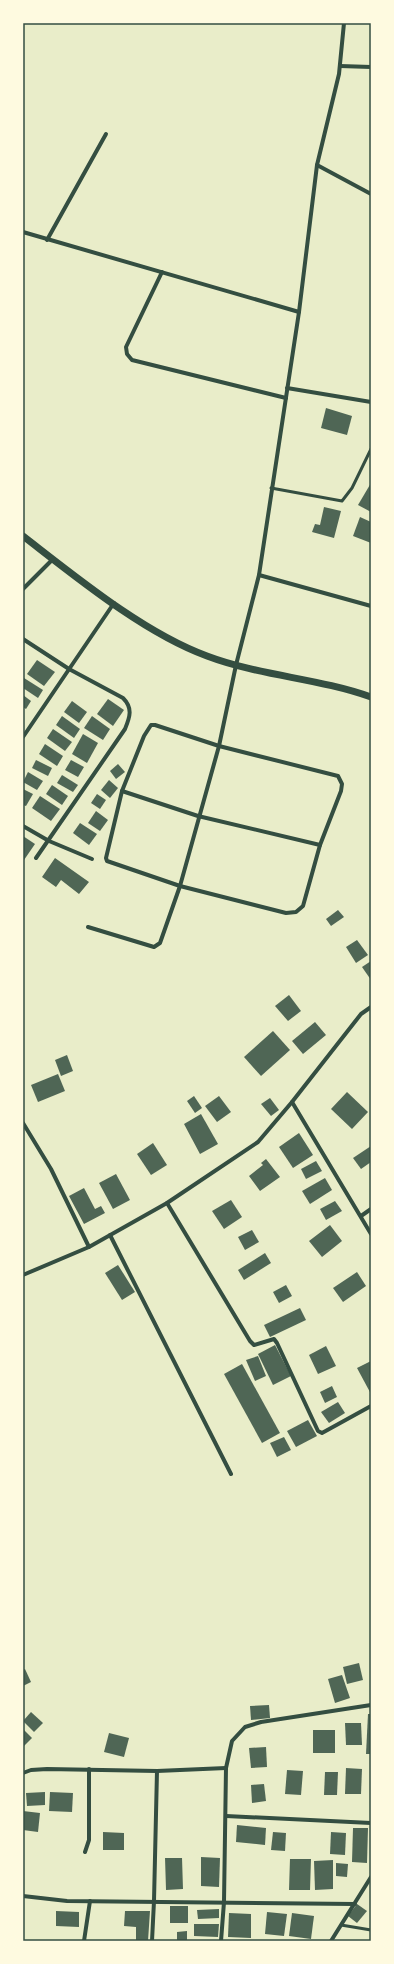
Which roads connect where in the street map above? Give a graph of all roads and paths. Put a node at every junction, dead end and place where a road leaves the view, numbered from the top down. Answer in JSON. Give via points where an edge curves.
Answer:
{"nodes":[{"id":1,"x":344,"y":23,"type":"edge"},
{"id":2,"x":340,"y":66,"type":"junction"},
{"id":3,"x":371,"y":67,"type":"edge"},
{"id":4,"x":106,"y":134,"type":"dead end"},
{"id":5,"x":317,"y":165,"type":"junction"},
{"id":6,"x":371,"y":194,"type":"edge"},
{"id":7,"x":23,"y":232,"type":"edge"},
{"id":8,"x":47,"y":240,"type":"junction"},
{"id":9,"x":162,"y":272,"type":"junction"},
{"id":10,"x":299,"y":312,"type":"junction"},
{"id":11,"x":287,"y":388,"type":"junction"},
{"id":12,"x":286,"y":398,"type":"junction"},
{"id":13,"x":371,"y":402,"type":"edge"},
{"id":14,"x":371,"y":449,"type":"edge"},
{"id":15,"x":271,"y":488,"type":"junction"},
{"id":16,"x":23,"y":536,"type":"edge"},
{"id":17,"x":53,"y":559,"type":"junction"},
{"id":18,"x":259,"y":575,"type":"junction"},
{"id":19,"x":23,"y":589,"type":"edge"},
{"id":20,"x":114,"y":603,"type":"junction"},
{"id":21,"x":371,"y":606,"type":"edge"},
{"id":22,"x":23,"y":639,"type":"edge"},
{"id":23,"x":236,"y":665,"type":"junction"},
{"id":24,"x":69,"y":669,"type":"junction"},
{"id":25,"x":371,"y":697,"type":"edge"},
{"id":26,"x":23,"y":737,"type":"edge"},
{"id":27,"x":219,"y":746,"type":"junction"},
{"id":28,"x":122,"y":791,"type":"junction"},
{"id":29,"x":198,"y":816,"type":"junction"},
{"id":30,"x":23,"y":826,"type":"edge"},
{"id":31,"x":49,"y":841,"type":"junction"},
{"id":32,"x":320,"y":845,"type":"junction"},
{"id":33,"x":36,"y":858,"type":"dead end"},
{"id":34,"x":92,"y":859,"type":"dead end"},
{"id":35,"x":180,"y":886,"type":"junction"},
{"id":36,"x":88,"y":927,"type":"dead end"},
{"id":37,"x":371,"y":1006,"type":"edge"},
{"id":38,"x":292,"y":1102,"type":"junction"},
{"id":39,"x":23,"y":1123,"type":"edge"},
{"id":40,"x":167,"y":1202,"type":"junction"},
{"id":41,"x":371,"y":1209,"type":"edge"},
{"id":42,"x":360,"y":1216,"type":"junction"},
{"id":43,"x":371,"y":1234,"type":"edge"},
{"id":44,"x":110,"y":1235,"type":"junction"},
{"id":45,"x":89,"y":1246,"type":"junction"},
{"id":46,"x":23,"y":1275,"type":"edge"},
{"id":47,"x":371,"y":1406,"type":"edge"},
{"id":48,"x":231,"y":1474,"type":"dead end"},
{"id":49,"x":371,"y":1705,"type":"edge"},
{"id":50,"x":226,"y":1768,"type":"junction"},
{"id":51,"x":89,"y":1769,"type":"junction"},
{"id":52,"x":157,"y":1771,"type":"junction"},
{"id":53,"x":23,"y":1773,"type":"edge"},
{"id":54,"x":226,"y":1816,"type":"junction"},
{"id":55,"x":371,"y":1823,"type":"edge"},
{"id":56,"x":85,"y":1852,"type":"dead end"},
{"id":57,"x":371,"y":1877,"type":"edge"},
{"id":58,"x":23,"y":1896,"type":"edge"},
{"id":59,"x":90,"y":1901,"type":"junction"},
{"id":60,"x":154,"y":1901,"type":"junction"},
{"id":61,"x":224,"y":1902,"type":"junction"},
{"id":62,"x":355,"y":1904,"type":"junction"},
{"id":63,"x":341,"y":1925,"type":"junction"},
{"id":64,"x":371,"y":1930,"type":"edge"},
{"id":65,"x":84,"y":1941,"type":"edge"},
{"id":66,"x":152,"y":1941,"type":"edge"},
{"id":67,"x":221,"y":1941,"type":"edge"},
{"id":68,"x":331,"y":1941,"type":"edge"}],
"edges":[{"from":1,"to":2,"type":"street"},
{"from":2,"to":3,"type":"street"},
{"from":2,"to":5,"type":"street"},
{"from":4,"to":8,"type":"street"},
{"from":5,"to":6,"type":"street"},
{"from":5,"to":10,"type":"street"},
{"from":7,"to":8,"type":"street"},
{"from":8,"to":9,"type":"street"},
{"from":9,"to":10,"type":"street"},
{"from":9,"to":12,"type":"street","via":[[126,347],[127,354],[132,360]]},
{"from":10,"to":11,"type":"street"},
{"from":11,"to":12,"type":"street"},
{"from":11,"to":13,"type":"street"},
{"from":12,"to":15,"type":"street"},
{"from":14,"to":15,"type":"lane","via":[[352,488],[342,500]]},
{"from":15,"to":18,"type":"street"},
{"from":16,"to":17,"type":"street"},
{"from":17,"to":19,"type":"street"},
{"from":17,"to":20,"type":"street"},
{"from":18,"to":21,"type":"street"},
{"from":18,"to":23,"type":"street"},
{"from":20,"to":23,"type":"street","via":[[169,640]]},
{"from":20,"to":24,"type":"street"},
{"from":22,"to":24,"type":"street"},
{"from":23,"to":25,"type":"street"},
{"from":23,"to":27,"type":"street"},
{"from":24,"to":26,"type":"street"},
{"from":24,"to":31,"type":"street","via":[[123,698],[128,704],[129,720]]},
{"from":27,"to":28,"type":"street","via":[[155,724],[151,725]]},
{"from":27,"to":29,"type":"street"},
{"from":27,"to":32,"type":"street","via":[[338,776],[342,784],[341,791]]},
{"from":28,"to":29,"type":"street"},
{"from":28,"to":35,"type":"street","via":[[106,860]]},
{"from":29,"to":32,"type":"street"},
{"from":29,"to":35,"type":"street"},
{"from":30,"to":31,"type":"street"},
{"from":31,"to":33,"type":"street"},
{"from":31,"to":34,"type":"street"},
{"from":32,"to":35,"type":"street","via":[[307,897],[303,906],[296,912],[286,913]]},
{"from":35,"to":36,"type":"street","via":[[157,946]]},
{"from":37,"to":38,"type":"street","via":[[361,1014]]},
{"from":38,"to":40,"type":"street","via":[[258,1142]]},
{"from":38,"to":42,"type":"street"},
{"from":39,"to":45,"type":"street","via":[[51,1169]]},
{"from":40,"to":44,"type":"street"},
{"from":40,"to":47,"type":"street","via":[[250,1341],[254,1345],[274,1339],[277,1343],[318,1431],[322,1433]]},
{"from":41,"to":42,"type":"street"},
{"from":42,"to":43,"type":"street"},
{"from":44,"to":45,"type":"street"},
{"from":44,"to":48,"type":"street"},
{"from":45,"to":46,"type":"street"},
{"from":49,"to":50,"type":"street","via":[[261,1722],[246,1727],[232,1741]]},
{"from":50,"to":52,"type":"street"},
{"from":50,"to":54,"type":"street"},
{"from":51,"to":52,"type":"street"},
{"from":51,"to":53,"type":"street","via":[[47,1769]]},
{"from":51,"to":56,"type":"street","via":[[89,1840]]},
{"from":52,"to":60,"type":"street"},
{"from":54,"to":55,"type":"street"},
{"from":54,"to":61,"type":"street"},
{"from":57,"to":62,"type":"street"},
{"from":58,"to":59,"type":"street"},
{"from":59,"to":60,"type":"street"},
{"from":59,"to":65,"type":"street"},
{"from":60,"to":61,"type":"street"},
{"from":60,"to":66,"type":"street"},
{"from":61,"to":62,"type":"street"},
{"from":61,"to":67,"type":"street"},
{"from":62,"to":63,"type":"street"},
{"from":63,"to":64,"type":"lane"},
{"from":63,"to":68,"type":"street"}]}
